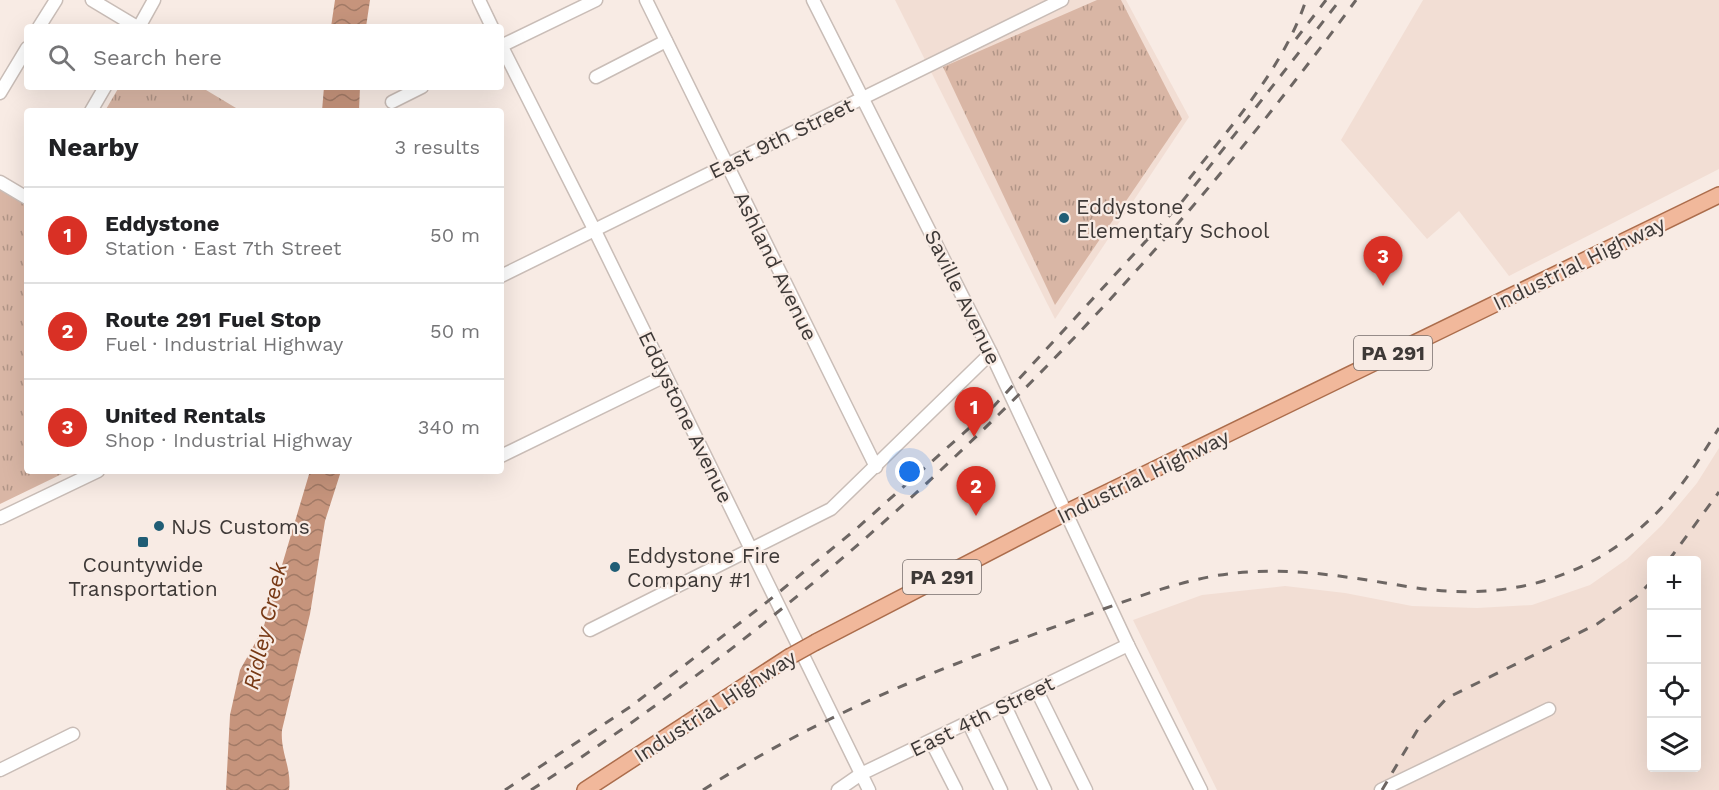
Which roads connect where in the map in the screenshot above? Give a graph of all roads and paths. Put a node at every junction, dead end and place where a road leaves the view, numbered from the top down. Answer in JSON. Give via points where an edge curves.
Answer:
{"nodes":[{"id":1,"x":56,"y":0,"type":"edge"},
{"id":2,"x":92,"y":0,"type":"edge"},
{"id":3,"x":154,"y":0,"type":"edge"},
{"id":4,"x":478,"y":0,"type":"edge"},
{"id":5,"x":596,"y":0,"type":"edge"},
{"id":6,"x":646,"y":0,"type":"edge"},
{"id":7,"x":813,"y":0,"type":"edge"},
{"id":8,"x":1062,"y":0,"type":"edge"},
{"id":9,"x":41,"y":24,"type":"edge"},
{"id":10,"x":133,"y":24,"type":"edge"},
{"id":11,"x":140,"y":24,"type":"edge"},
{"id":12,"x":490,"y":24,"type":"edge"},
{"id":13,"x":666,"y":41,"type":"junction"},
{"id":14,"x":504,"y":44,"type":"edge"},
{"id":15,"x":504,"y":51,"type":"edge"},
{"id":16,"x":24,"y":53,"type":"edge"},
{"id":17,"x":596,"y":77,"type":"dead end"},
{"id":18,"x":103,"y":90,"type":"edge"},
{"id":19,"x":416,"y":90,"type":"edge"},
{"id":20,"x":0,"y":93,"type":"edge"},
{"id":21,"x":861,"y":99,"type":"junction"},
{"id":22,"x":392,"y":102,"type":"dead end"},
{"id":23,"x":93,"y":108,"type":"edge"},
{"id":24,"x":728,"y":165,"type":"junction"},
{"id":25,"x":0,"y":182,"type":"edge"},
{"id":26,"x":1719,"y":195,"type":"edge"},
{"id":27,"x":24,"y":196,"type":"edge"},
{"id":28,"x":595,"y":231,"type":"junction"},
{"id":29,"x":504,"y":275,"type":"edge"},
{"id":30,"x":991,"y":353,"type":"junction"},
{"id":31,"x":665,"y":376,"type":"junction"},
{"id":32,"x":504,"y":455,"type":"edge"},
{"id":33,"x":876,"y":467,"type":"junction"},
{"id":34,"x":92,"y":474,"type":"edge"},
{"id":35,"x":1068,"y":512,"type":"junction"},
{"id":36,"x":0,"y":518,"type":"edge"},
{"id":37,"x":750,"y":547,"type":"junction"},
{"id":38,"x":590,"y":630,"type":"dead end"},
{"id":39,"x":1128,"y":645,"type":"junction"},
{"id":40,"x":1037,"y":691,"type":"junction"},
{"id":41,"x":1005,"y":706,"type":"junction"},
{"id":42,"x":1549,"y":709,"type":"dead end"},
{"id":43,"x":969,"y":724,"type":"junction"},
{"id":44,"x":73,"y":734,"type":"dead end"},
{"id":45,"x":931,"y":741,"type":"junction"},
{"id":46,"x":0,"y":770,"type":"edge"},
{"id":47,"x":861,"y":774,"type":"junction"},
{"id":48,"x":585,"y":790,"type":"edge"},
{"id":49,"x":837,"y":790,"type":"edge"},
{"id":50,"x":869,"y":790,"type":"edge"},
{"id":51,"x":956,"y":790,"type":"edge"},
{"id":52,"x":1001,"y":790,"type":"edge"},
{"id":53,"x":1045,"y":790,"type":"edge"},
{"id":54,"x":1086,"y":790,"type":"edge"},
{"id":55,"x":1201,"y":790,"type":"edge"},
{"id":56,"x":1381,"y":790,"type":"edge"}],
"edges":[{"from":1,"to":9,"type":"street"},
{"from":2,"to":10,"type":"street"},
{"from":3,"to":11,"type":"street"},
{"from":4,"to":12,"type":"street"},
{"from":5,"to":14,"type":"street"},
{"from":6,"to":13,"type":"street","name":"Ashland Avenue"},
{"from":7,"to":21,"type":"street","name":"Saville Avenue"},
{"from":8,"to":21,"type":"street","name":"East 9th Street"},
{"from":13,"to":17,"type":"street"},
{"from":13,"to":24,"type":"street","name":"Ashland Avenue"},
{"from":15,"to":28,"type":"street","name":"Eddystone Avenue"},
{"from":16,"to":20,"type":"street"},
{"from":18,"to":23,"type":"street"},
{"from":19,"to":22,"type":"street"},
{"from":21,"to":24,"type":"street","name":"East 9th Street"},
{"from":21,"to":30,"type":"street","name":"Saville Avenue"},
{"from":24,"to":28,"type":"street","name":"East 9th Street"},
{"from":24,"to":33,"type":"street","name":"Ashland Avenue"},
{"from":25,"to":27,"type":"street"},
{"from":26,"to":35,"type":"main road","name":"Industrial Highway","number":"PA 291"},
{"from":28,"to":29,"type":"street","name":"East 9th Street"},
{"from":28,"to":31,"type":"street","name":"Eddystone Avenue"},
{"from":30,"to":33,"type":"street"},
{"from":30,"to":35,"type":"street","name":"Saville Avenue"},
{"from":31,"to":32,"type":"street"},
{"from":31,"to":37,"type":"street","name":"Eddystone Avenue"},
{"from":33,"to":37,"type":"street","via":[[831,509]]},
{"from":34,"to":36,"type":"street"},
{"from":35,"to":39,"type":"street","name":"Saville Avenue"},
{"from":35,"to":48,"type":"main road","name":"Industrial Highway","number":"PA 291","bridge":true,"via":[[789,657]]},
{"from":37,"to":38,"type":"street"},
{"from":37,"to":47,"type":"street","name":"Eddystone Avenue"},
{"from":39,"to":40,"type":"street","name":"East 4th Street"},
{"from":39,"to":55,"type":"street","name":"Saville Avenue"},
{"from":40,"to":41,"type":"street","name":"East 4th Street"},
{"from":40,"to":54,"type":"street"},
{"from":41,"to":43,"type":"street","name":"East 4th Street"},
{"from":41,"to":53,"type":"street"},
{"from":42,"to":56,"type":"street"},
{"from":43,"to":45,"type":"street","name":"East 4th Street"},
{"from":43,"to":52,"type":"street"},
{"from":44,"to":46,"type":"street"},
{"from":45,"to":47,"type":"street","name":"East 4th Street"},
{"from":45,"to":51,"type":"street"},
{"from":47,"to":49,"type":"street","name":"East 4th Street"},
{"from":47,"to":50,"type":"street","name":"Eddystone Avenue"}]}
